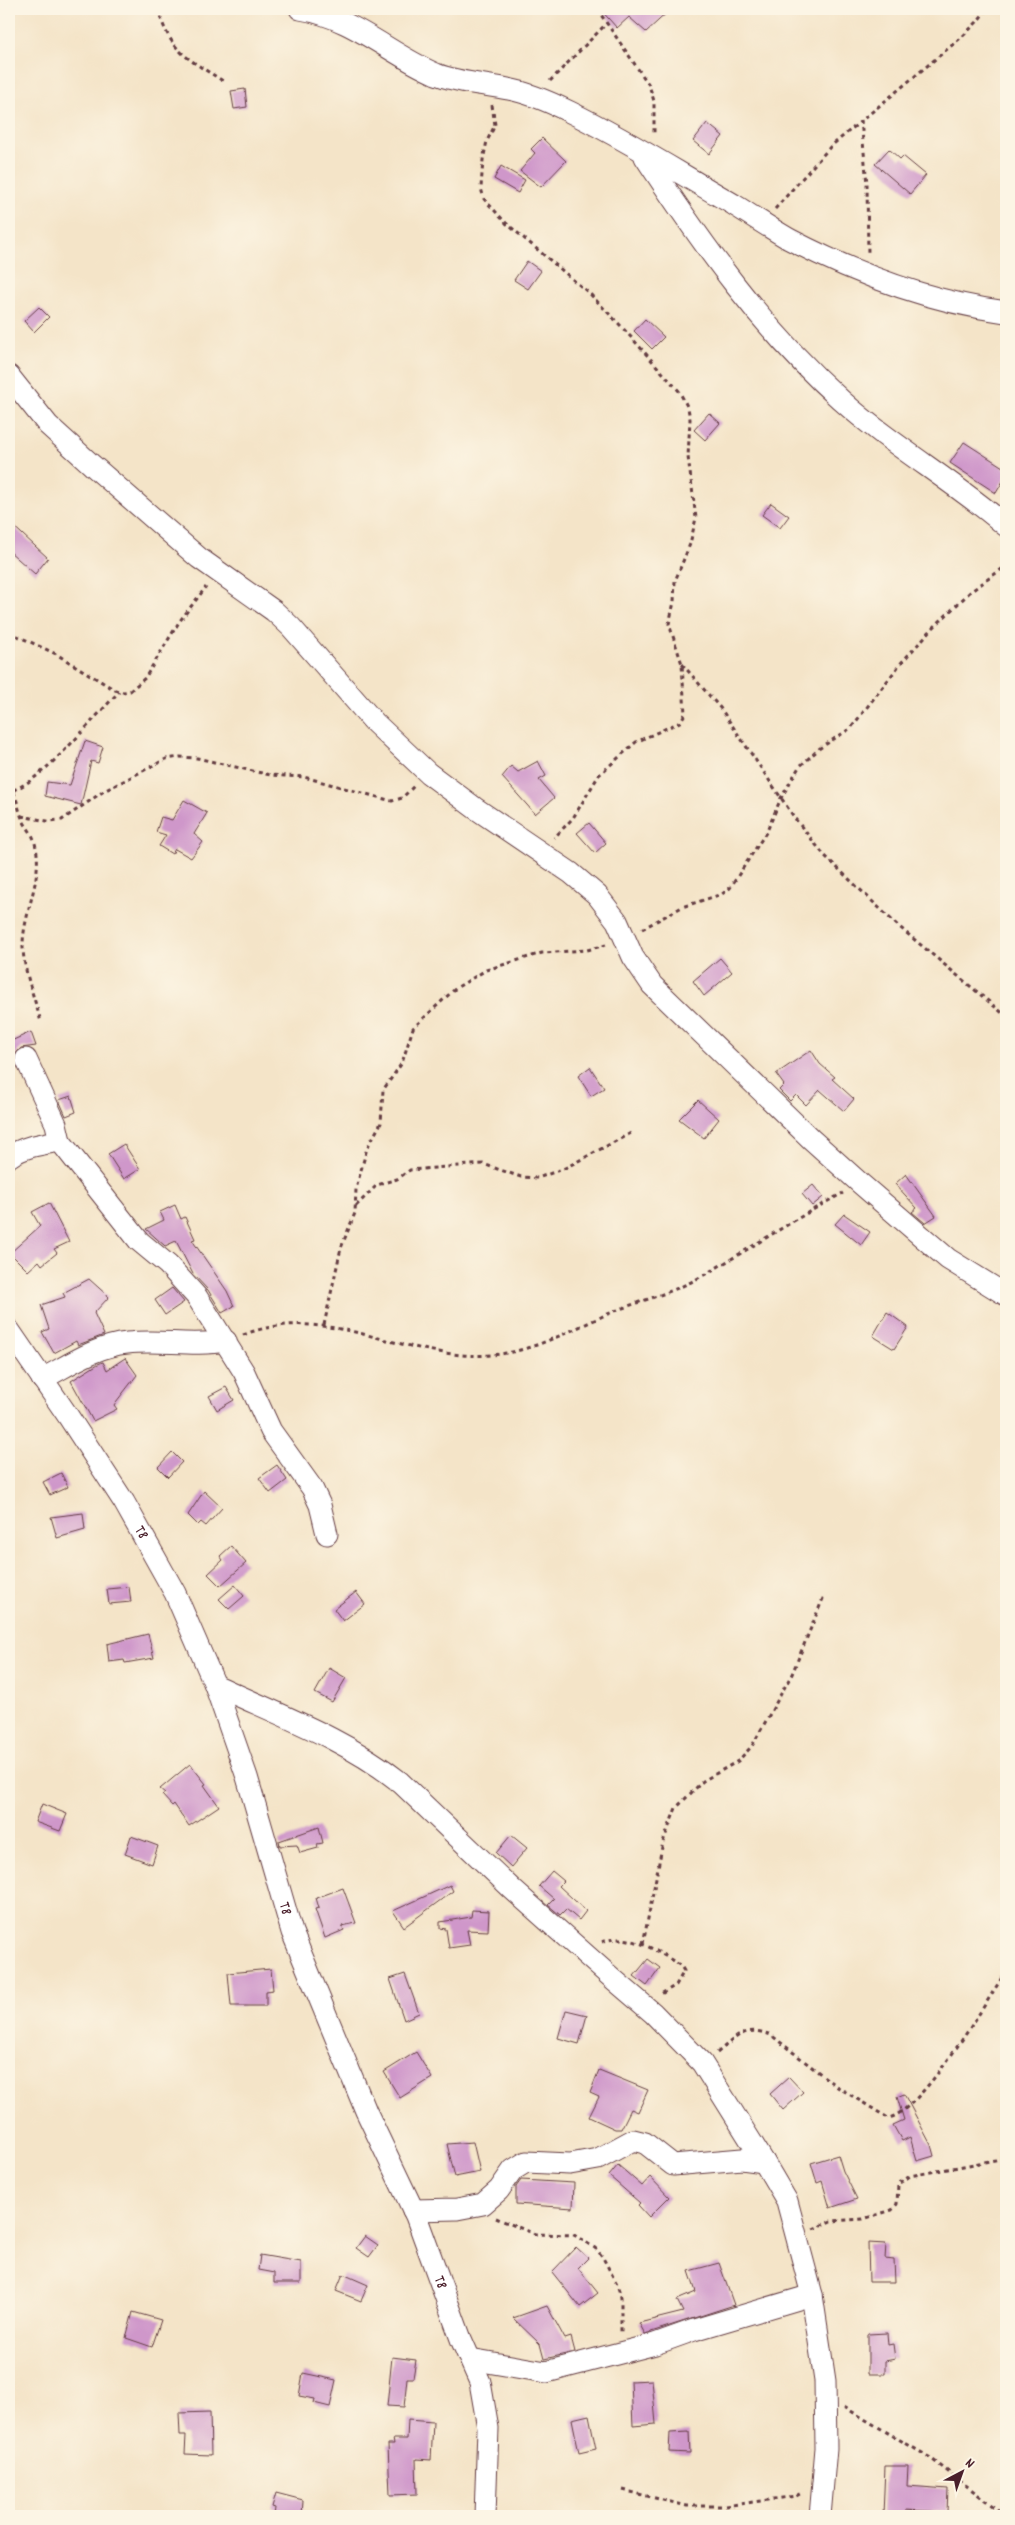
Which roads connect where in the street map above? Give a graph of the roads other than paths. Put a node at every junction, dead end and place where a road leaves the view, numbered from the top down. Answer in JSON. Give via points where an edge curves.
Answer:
{"nodes":[{"id":1,"x":300,"y":9,"type":"edge"},
{"id":2,"x":647,"y":155,"type":"junction"},
{"id":3,"x":1006,"y":312,"type":"edge"},
{"id":4,"x":9,"y":376,"type":"edge"},
{"id":5,"x":1006,"y":526,"type":"edge"},
{"id":6,"x":26,"y":1060,"type":"dead end"},
{"id":7,"x":60,"y":1141,"type":"junction"},
{"id":8,"x":9,"y":1158,"type":"edge"},
{"id":9,"x":1006,"y":1295,"type":"edge"},
{"id":10,"x":9,"y":1330,"type":"edge"},
{"id":11,"x":226,"y":1341,"type":"junction"},
{"id":12,"x":42,"y":1379,"type":"junction"},
{"id":13,"x":327,"y":1534,"type":"dead end"},
{"id":14,"x":215,"y":1686,"type":"junction"},
{"id":15,"x":764,"y":2162,"type":"junction"},
{"id":16,"x":413,"y":2210,"type":"junction"},
{"id":17,"x":812,"y":2295,"type":"junction"},
{"id":18,"x":470,"y":2359,"type":"junction"},
{"id":19,"x":485,"y":2516,"type":"edge"},
{"id":20,"x":820,"y":2516,"type":"edge"}],
"edges":[{"from":1,"to":2,"type":"street","via":[[346,24],[434,73],[535,96],[606,129]]},
{"from":2,"to":3,"type":"street","via":[[824,256],[970,307]]},
{"from":2,"to":5,"type":"street","via":[[705,247],[743,296],[792,350],[847,405]]},
{"from":4,"to":9,"type":"street","via":[[52,430],[137,505],[291,627],[375,723],[428,772],[597,895],[617,921],[633,957],[652,985],[811,1139],[948,1259]]},
{"from":6,"to":7,"type":"street","via":[[56,1124]]},
{"from":7,"to":8,"type":"street","via":[[17,1151]]},
{"from":7,"to":11,"type":"street","via":[[139,1241],[184,1281]]},
{"from":10,"to":12,"type":"street","name":"T8"},
{"from":11,"to":12,"type":"street","via":[[203,1345],[125,1343],[92,1353]]},
{"from":11,"to":13,"type":"street","via":[[271,1431],[312,1488]]},
{"from":12,"to":14,"type":"street","name":"T8","via":[[124,1502],[171,1586]]},
{"from":14,"to":15,"type":"street","via":[[355,1752],[400,1782],[590,1959],[647,2007],[702,2063]]},
{"from":14,"to":16,"type":"street","name":"T8","via":[[248,1777],[292,1932],[366,2111]]},
{"from":15,"to":16,"type":"street","via":[[742,2159],[672,2165],[645,2143],[633,2140],[598,2159],[570,2164],[526,2162],[517,2166],[483,2204],[457,2209]]},
{"from":15,"to":17,"type":"street","via":[[786,2201]]},
{"from":16,"to":18,"type":"street","name":"T8"},
{"from":17,"to":18,"type":"street","via":[[619,2354],[546,2372]]},
{"from":17,"to":20,"type":"street","via":[[825,2394],[826,2448]]},
{"from":18,"to":19,"type":"street","name":"T8","via":[[480,2382],[487,2414]]}]}
